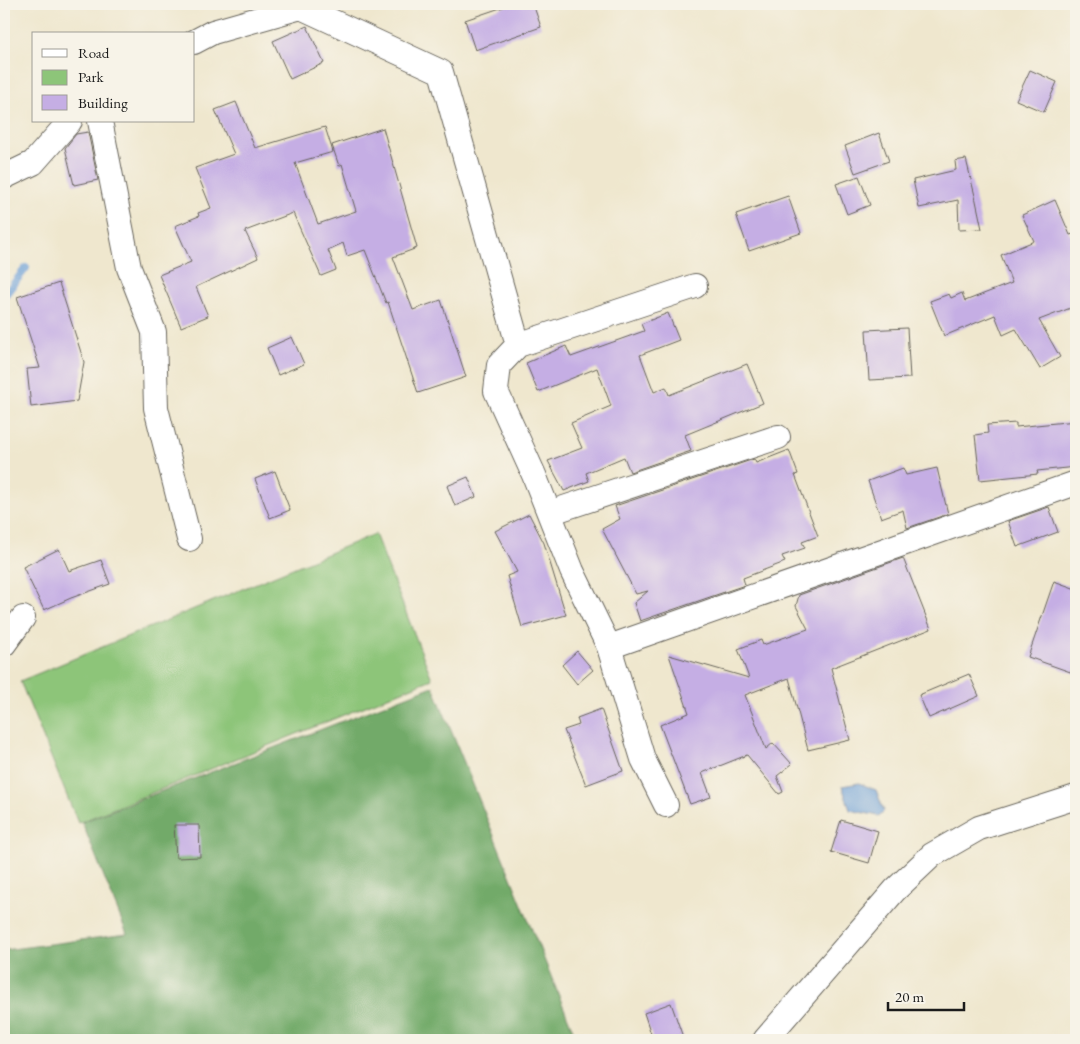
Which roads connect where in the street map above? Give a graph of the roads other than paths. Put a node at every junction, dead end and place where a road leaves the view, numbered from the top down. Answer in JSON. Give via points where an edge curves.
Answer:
{"nodes":[{"id":1,"x":195,"y":41,"type":"edge"},
{"id":2,"x":69,"y":122,"type":"edge"},
{"id":3,"x":100,"y":122,"type":"edge"},
{"id":4,"x":4,"y":177,"type":"edge"},
{"id":5,"x":695,"y":286,"type":"dead end"},
{"id":6,"x":518,"y":345,"type":"junction"},
{"id":7,"x":778,"y":437,"type":"dead end"},
{"id":8,"x":1076,"y":483,"type":"edge"},
{"id":9,"x":548,"y":513,"type":"junction"},
{"id":10,"x":189,"y":539,"type":"dead end"},
{"id":11,"x":23,"y":618,"type":"dead end"},
{"id":12,"x":4,"y":644,"type":"edge"},
{"id":13,"x":609,"y":647,"type":"junction"},
{"id":14,"x":1076,"y":797,"type":"edge"},
{"id":15,"x":666,"y":804,"type":"dead end"},
{"id":16,"x":765,"y":1040,"type":"edge"}],
"edges":[{"from":1,"to":6,"type":"street","via":[[213,32],[301,7],[441,72]]},
{"from":2,"to":4,"type":"street","via":[[33,163]]},
{"from":3,"to":10,"type":"street","via":[[129,268],[154,332],[156,408]]},
{"from":5,"to":6,"type":"street"},
{"from":6,"to":9,"type":"street","via":[[499,364],[496,391]]},
{"from":7,"to":9,"type":"street"},
{"from":8,"to":13,"type":"street"},
{"from":9,"to":13,"type":"street","via":[[572,572]]},
{"from":11,"to":12,"type":"street"},
{"from":13,"to":15,"type":"street","via":[[643,759]]},
{"from":14,"to":16,"type":"street","via":[[979,828],[932,854],[895,890]]}]}
